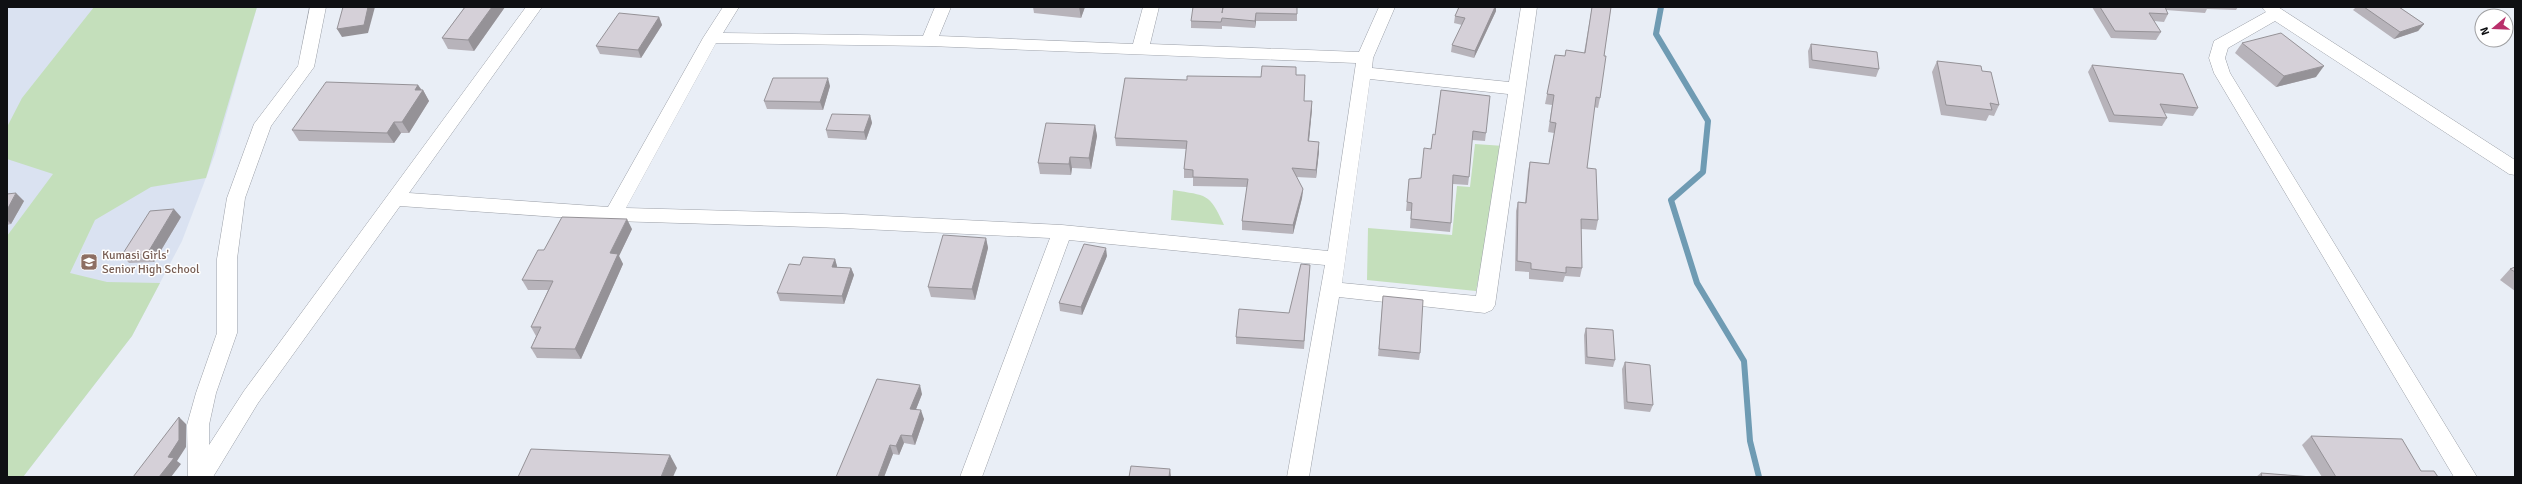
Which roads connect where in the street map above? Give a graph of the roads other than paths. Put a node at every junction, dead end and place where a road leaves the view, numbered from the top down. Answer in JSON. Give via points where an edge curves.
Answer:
{"nodes":[{"id":1,"x":318,"y":7,"type":"edge"},
{"id":2,"x":534,"y":7,"type":"edge"},
{"id":3,"x":731,"y":7,"type":"edge"},
{"id":4,"x":943,"y":7,"type":"edge"},
{"id":5,"x":1151,"y":7,"type":"edge"},
{"id":6,"x":1387,"y":7,"type":"edge"},
{"id":7,"x":1529,"y":7,"type":"edge"},
{"id":8,"x":2272,"y":10,"type":"edge"},
{"id":9,"x":711,"y":38,"type":"junction"},
{"id":10,"x":929,"y":41,"type":"junction"},
{"id":11,"x":1140,"y":49,"type":"junction"},
{"id":12,"x":1364,"y":65,"type":"junction"},
{"id":13,"x":1518,"y":89,"type":"junction"},
{"id":14,"x":2515,"y":169,"type":"edge"},
{"id":15,"x":396,"y":199,"type":"junction"},
{"id":16,"x":613,"y":214,"type":"junction"},
{"id":17,"x":1062,"y":232,"type":"junction"},
{"id":18,"x":1336,"y":259,"type":"junction"},
{"id":19,"x":1331,"y":289,"type":"junction"},
{"id":20,"x":200,"y":477,"type":"edge"},
{"id":21,"x":971,"y":477,"type":"edge"},
{"id":22,"x":1298,"y":477,"type":"edge"},
{"id":23,"x":2466,"y":477,"type":"edge"}],
"edges":[{"from":1,"to":20,"type":"street","via":[[306,67],[263,124],[236,198],[227,259],[227,333],[198,425]]},
{"from":2,"to":15,"type":"street"},
{"from":3,"to":9,"type":"street"},
{"from":4,"to":10,"type":"street"},
{"from":5,"to":11,"type":"street"},
{"from":6,"to":12,"type":"street"},
{"from":7,"to":13,"type":"street"},
{"from":8,"to":14,"type":"street"},
{"from":8,"to":23,"type":"street","via":[[2220,45],[2217,58],[2222,73]]},
{"from":9,"to":10,"type":"street"},
{"from":9,"to":16,"type":"street"},
{"from":10,"to":11,"type":"street"},
{"from":11,"to":12,"type":"street"},
{"from":12,"to":13,"type":"street"},
{"from":12,"to":18,"type":"street"},
{"from":13,"to":19,"type":"street","via":[[1485,305]]},
{"from":15,"to":16,"type":"street"},
{"from":15,"to":20,"type":"street","via":[[252,397]]},
{"from":16,"to":17,"type":"street","via":[[843,221]]},
{"from":17,"to":18,"type":"street"},
{"from":17,"to":21,"type":"street"},
{"from":18,"to":19,"type":"street"},
{"from":19,"to":22,"type":"street"}]}
